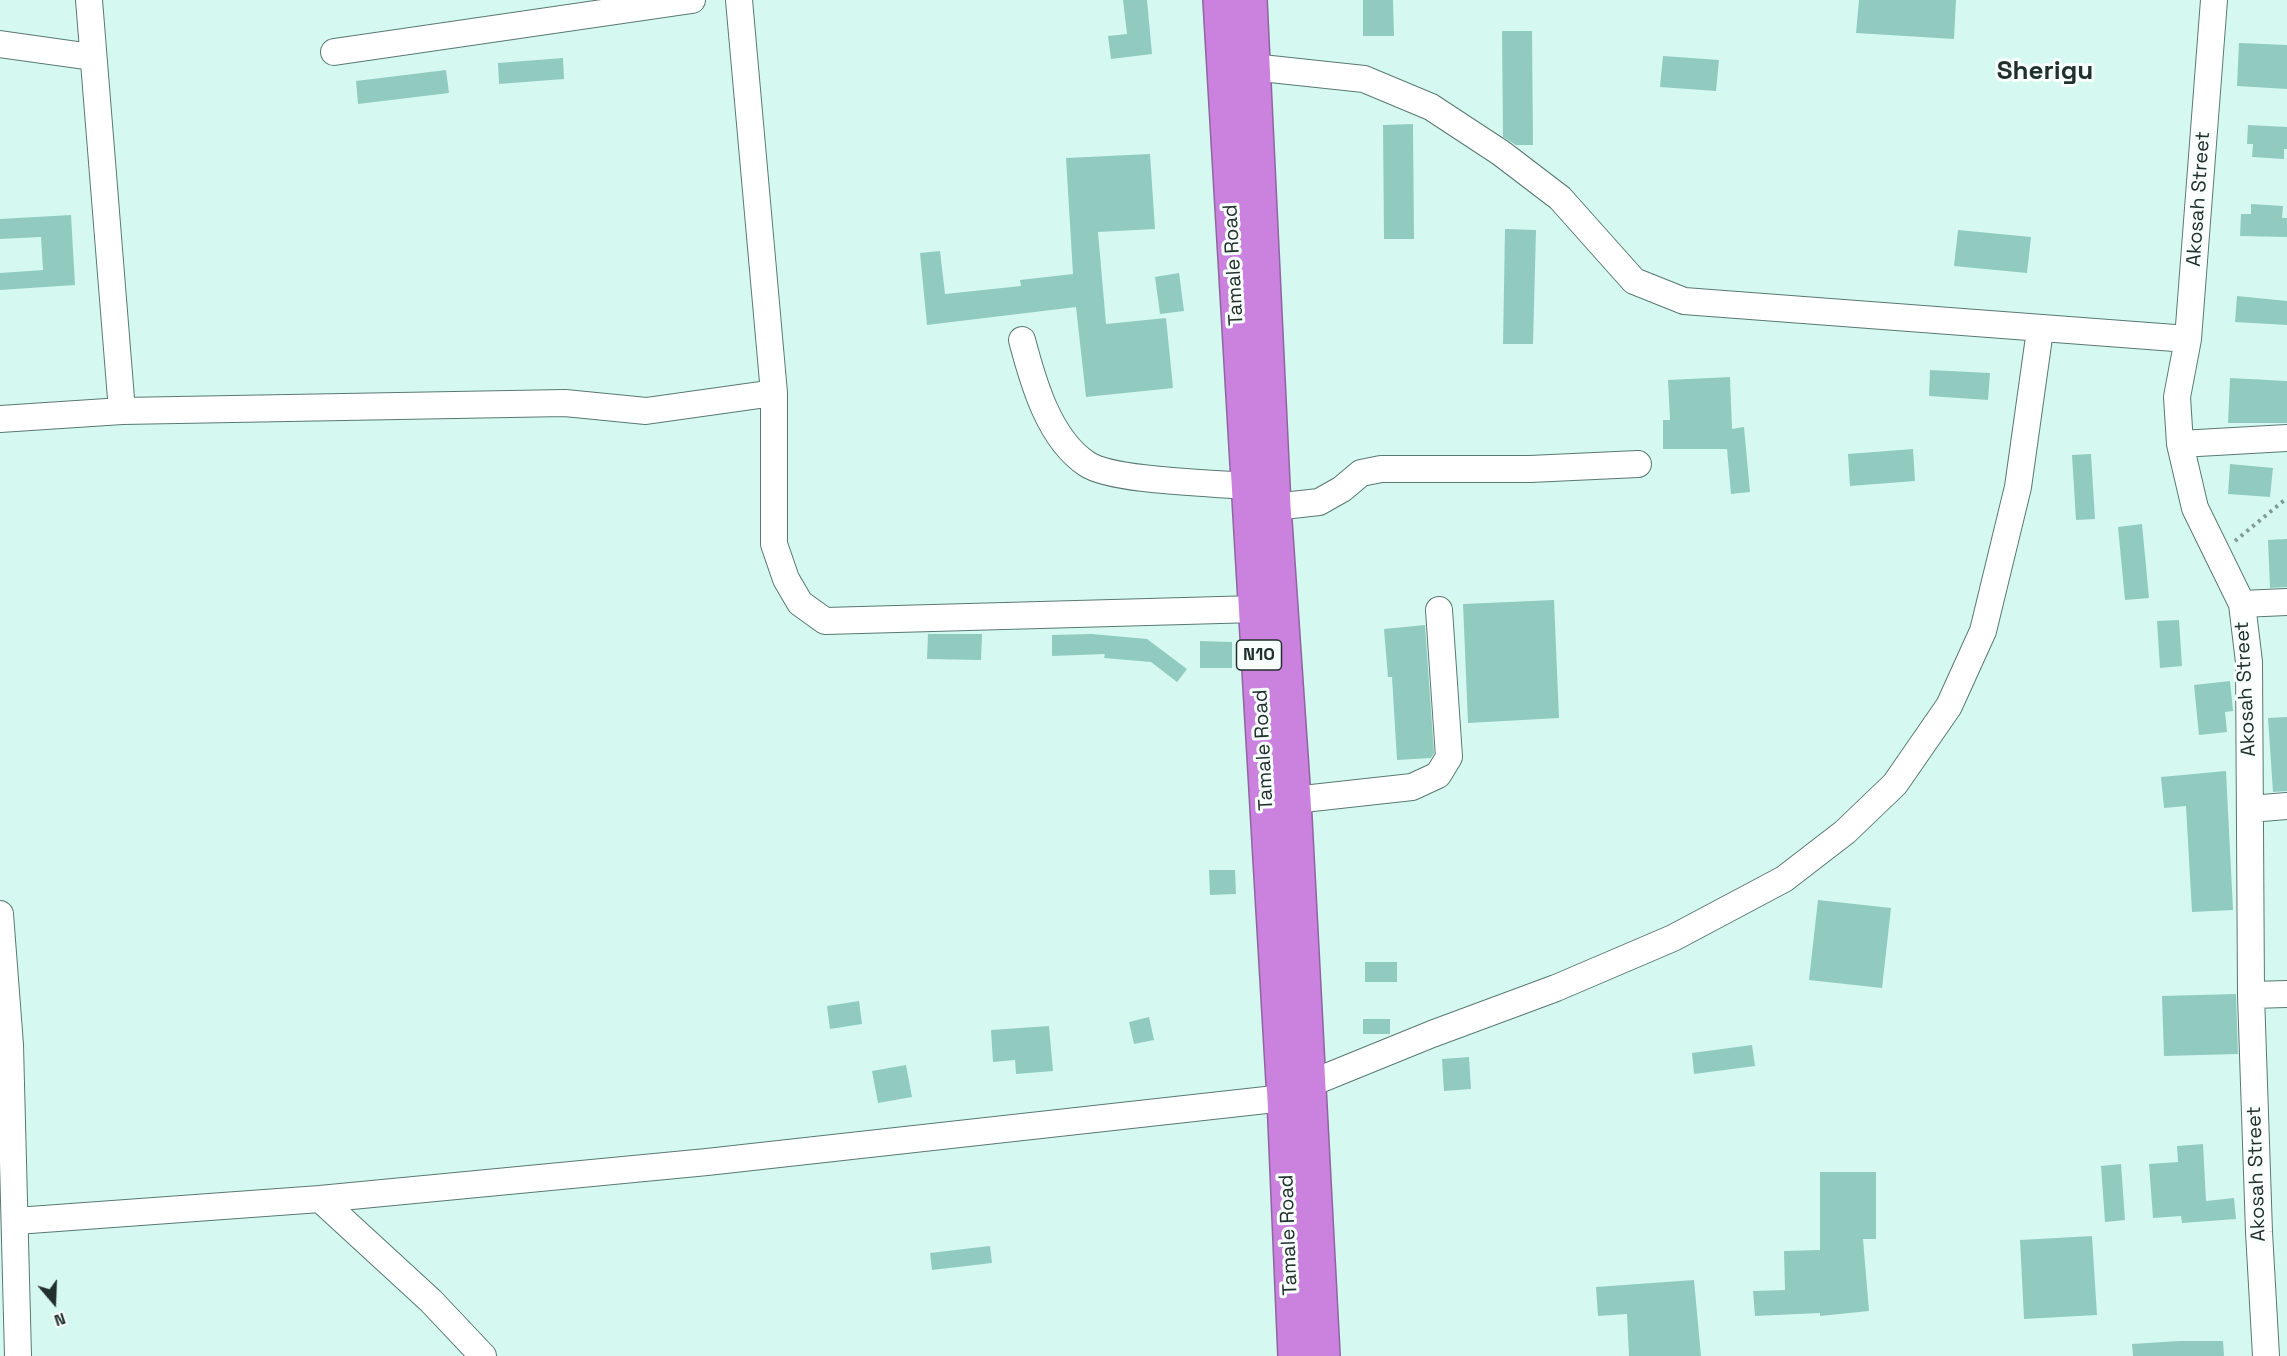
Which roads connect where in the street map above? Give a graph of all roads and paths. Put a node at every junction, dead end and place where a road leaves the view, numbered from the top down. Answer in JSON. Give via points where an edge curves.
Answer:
{"nodes":[{"id":1,"x":89,"y":0,"type":"edge"},
{"id":2,"x":692,"y":0,"type":"edge"},
{"id":3,"x":739,"y":0,"type":"edge"},
{"id":4,"x":1220,"y":0,"type":"edge"},
{"id":5,"x":1250,"y":0,"type":"edge"},
{"id":6,"x":2214,"y":0,"type":"edge"},
{"id":7,"x":0,"y":44,"type":"edge"},
{"id":8,"x":334,"y":52,"type":"dead end"},
{"id":9,"x":92,"y":57,"type":"junction"},
{"id":10,"x":1252,"y":67,"type":"junction"},
{"id":11,"x":2040,"y":330,"type":"junction"},
{"id":12,"x":2188,"y":339,"type":"junction"},
{"id":13,"x":1022,"y":340,"type":"dead end"},
{"id":14,"x":774,"y":393,"type":"junction"},
{"id":15,"x":122,"y":411,"type":"junction"},
{"id":16,"x":0,"y":419,"type":"edge"},
{"id":17,"x":2287,"y":438,"type":"edge"},
{"id":18,"x":2180,"y":444,"type":"junction"},
{"id":19,"x":1638,"y":464,"type":"dead end"},
{"id":20,"x":1247,"y":486,"type":"junction"},
{"id":21,"x":2287,"y":498,"type":"edge"},
{"id":22,"x":1274,"y":507,"type":"junction"},
{"id":23,"x":2218,"y":554,"type":"junction"},
{"id":24,"x":2287,"y":603,"type":"edge"},
{"id":25,"x":2242,"y":604,"type":"junction"},
{"id":26,"x":1256,"y":609,"type":"junction"},
{"id":27,"x":1439,"y":610,"type":"dead end"},
{"id":28,"x":1284,"y":782,"type":"junction"},
{"id":29,"x":2287,"y":806,"type":"edge"},
{"id":30,"x":2250,"y":809,"type":"junction"},
{"id":31,"x":0,"y":914,"type":"edge"},
{"id":32,"x":2287,"y":994,"type":"edge"},
{"id":33,"x":2251,"y":995,"type":"junction"},
{"id":34,"x":5,"y":1044,"type":"edge"},
{"id":35,"x":1297,"y":1091,"type":"junction"},
{"id":36,"x":320,"y":1199,"type":"junction"},
{"id":37,"x":16,"y":1221,"type":"junction"},
{"id":38,"x":1306,"y":1309,"type":"junction"},
{"id":39,"x":18,"y":1356,"type":"edge"},
{"id":40,"x":483,"y":1356,"type":"edge"},
{"id":41,"x":1295,"y":1356,"type":"edge"},
{"id":42,"x":1323,"y":1356,"type":"edge"},
{"id":43,"x":2266,"y":1356,"type":"edge"}],
"edges":[{"from":1,"to":9,"type":"street"},
{"from":2,"to":8,"type":"street"},
{"from":3,"to":14,"type":"street"},
{"from":4,"to":20,"type":"highway","name":"Tamale Road","number":"N10"},
{"from":5,"to":10,"type":"highway","name":"Tamale Road","number":"N10"},
{"from":6,"to":12,"type":"street","name":"Akosah Street"},
{"from":7,"to":9,"type":"street"},
{"from":9,"to":15,"type":"street"},
{"from":10,"to":11,"type":"street","via":[[1364,79],[1431,106],[1560,198],[1635,281],[1684,301]]},
{"from":10,"to":22,"type":"highway","name":"Tamale Road","number":"N10"},
{"from":11,"to":12,"type":"street"},
{"from":11,"to":35,"type":"street","via":[[2018,487],[1983,631],[1949,706],[1895,784],[1845,831],[1784,879],[1673,938]]},
{"from":12,"to":18,"type":"street","name":"Akosah Street","via":[[2177,397]]},
{"from":13,"to":20,"type":"street","via":[[1033,382],[1061,439],[1088,465],[1116,474]]},
{"from":14,"to":15,"type":"street","via":[[646,411],[565,403]]},
{"from":14,"to":26,"type":"street","via":[[774,544],[786,579],[800,603],[825,621]]},
{"from":15,"to":16,"type":"street"},
{"from":17,"to":18,"type":"street"},
{"from":18,"to":23,"type":"street","name":"Akosah Street","via":[[2195,508]]},
{"from":19,"to":22,"type":"street","via":[[1381,469],[1361,473],[1319,502]]},
{"from":20,"to":26,"type":"highway","name":"Tamale Road","number":"N10"},
{"from":21,"to":23,"type":"path"},
{"from":22,"to":28,"type":"highway","name":"Tamale Road","number":"N10"},
{"from":23,"to":25,"type":"street","name":"Akosah Street"},
{"from":24,"to":25,"type":"street"},
{"from":25,"to":30,"type":"street","name":"Akosah Street","via":[[2249,662]]},
{"from":26,"to":28,"type":"highway","name":"Tamale Road","number":"N10"},
{"from":27,"to":28,"type":"street","via":[[1449,758],[1438,775],[1412,787]]},
{"from":28,"to":35,"type":"highway","name":"Tamale Road","number":"N10"},
{"from":29,"to":30,"type":"street"},
{"from":30,"to":33,"type":"street","name":"Akosah Street"},
{"from":31,"to":34,"type":"street"},
{"from":32,"to":33,"type":"street"},
{"from":33,"to":43,"type":"street","name":"Akosah Street"},
{"from":34,"to":37,"type":"street"},
{"from":35,"to":36,"type":"street","via":[[719,1161]]},
{"from":35,"to":38,"type":"highway","name":"Tamale Road","number":"N10"},
{"from":36,"to":37,"type":"street"},
{"from":36,"to":40,"type":"street","via":[[431,1301]]},
{"from":37,"to":39,"type":"street"},
{"from":38,"to":41,"type":"highway","name":"Tamale Road","number":"N10"},
{"from":38,"to":42,"type":"highway","name":"Tamale Road","number":"N10"}]}
